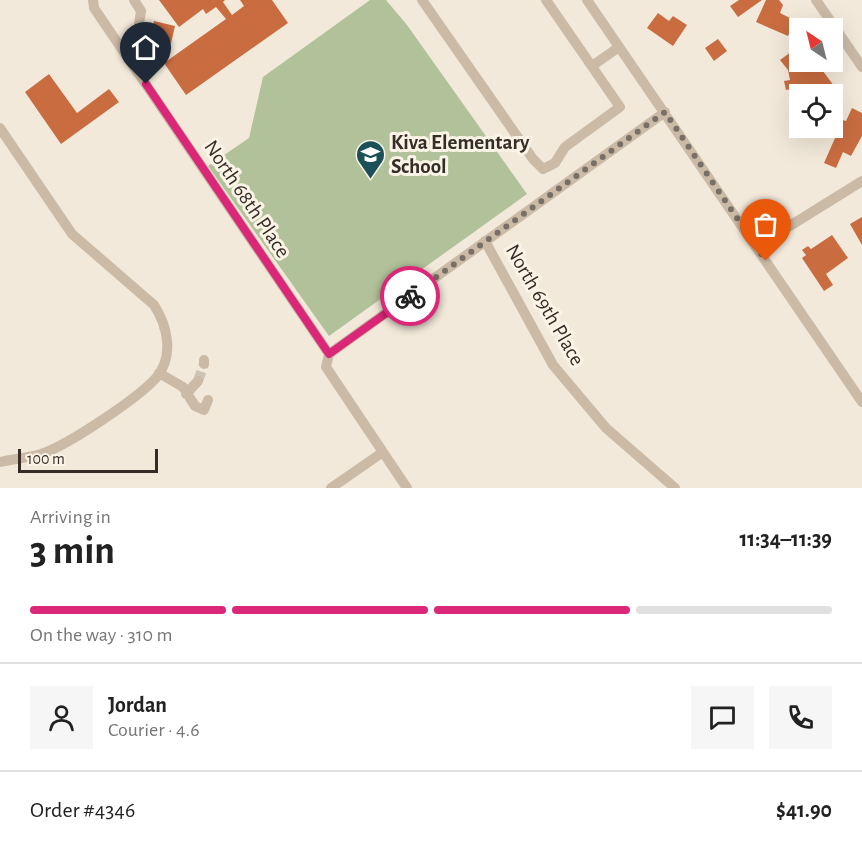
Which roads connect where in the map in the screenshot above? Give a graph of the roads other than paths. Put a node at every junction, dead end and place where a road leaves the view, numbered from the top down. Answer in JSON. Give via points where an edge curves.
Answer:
{"nodes":[{"id":1,"x":93,"y":0,"type":"edge"},
{"id":2,"x":134,"y":0,"type":"edge"},
{"id":3,"x":422,"y":0,"type":"edge"},
{"id":4,"x":546,"y":0,"type":"edge"},
{"id":5,"x":587,"y":0,"type":"edge"},
{"id":6,"x":816,"y":0,"type":"edge"},
{"id":7,"x":619,"y":47,"type":"junction"},
{"id":8,"x":133,"y":65,"type":"junction"},
{"id":9,"x":592,"y":66,"type":"junction"},
{"id":10,"x":862,"y":67,"type":"edge"},
{"id":11,"x":665,"y":112,"type":"junction"},
{"id":12,"x":0,"y":128,"type":"edge"},
{"id":13,"x":862,"y":181,"type":"edge"},
{"id":14,"x":485,"y":241,"type":"junction"},
{"id":15,"x":756,"y":247,"type":"junction"},
{"id":16,"x":329,"y":354,"type":"junction"},
{"id":17,"x":159,"y":373,"type":"junction"},
{"id":18,"x":198,"y":381,"type":"tunnel mouth"},
{"id":19,"x":186,"y":394,"type":"junction"},
{"id":20,"x":208,"y":400,"type":"dead end"},
{"id":21,"x":862,"y":402,"type":"edge"},
{"id":22,"x":383,"y":452,"type":"junction"},
{"id":23,"x":0,"y":462,"type":"edge"},
{"id":24,"x":332,"y":488,"type":"edge"},
{"id":25,"x":407,"y":488,"type":"edge"},
{"id":26,"x":675,"y":488,"type":"edge"}],
"edges":[{"from":1,"to":8,"type":"street","name":"North 68th Place","via":[[94,8]]},
{"from":2,"to":8,"type":"street","via":[[141,11]]},
{"from":3,"to":9,"type":"street","via":[[543,169],[555,163],[565,147],[620,107]]},
{"from":4,"to":9,"type":"street"},
{"from":5,"to":7,"type":"street"},
{"from":6,"to":10,"type":"street"},
{"from":7,"to":9,"type":"street"},
{"from":7,"to":11,"type":"street"},
{"from":8,"to":16,"type":"street","name":"North 68th Place"},
{"from":11,"to":14,"type":"street"},
{"from":11,"to":15,"type":"street"},
{"from":12,"to":17,"type":"street","via":[[72,234],[154,304],[168,340]]},
{"from":13,"to":15,"type":"street"},
{"from":14,"to":16,"type":"street"},
{"from":14,"to":26,"type":"street","name":"North 69th Place","via":[[553,365],[606,428]]},
{"from":15,"to":21,"type":"street"},
{"from":16,"to":22,"type":"street","via":[[326,367]]},
{"from":17,"to":19,"type":"street","via":[[176,381]]},
{"from":17,"to":23,"type":"street","via":[[100,422],[42,454]]},
{"from":18,"to":19,"type":"street"},
{"from":19,"to":20,"type":"street","via":[[204,410]]},
{"from":22,"to":24,"type":"street"},
{"from":22,"to":25,"type":"street"}]}
